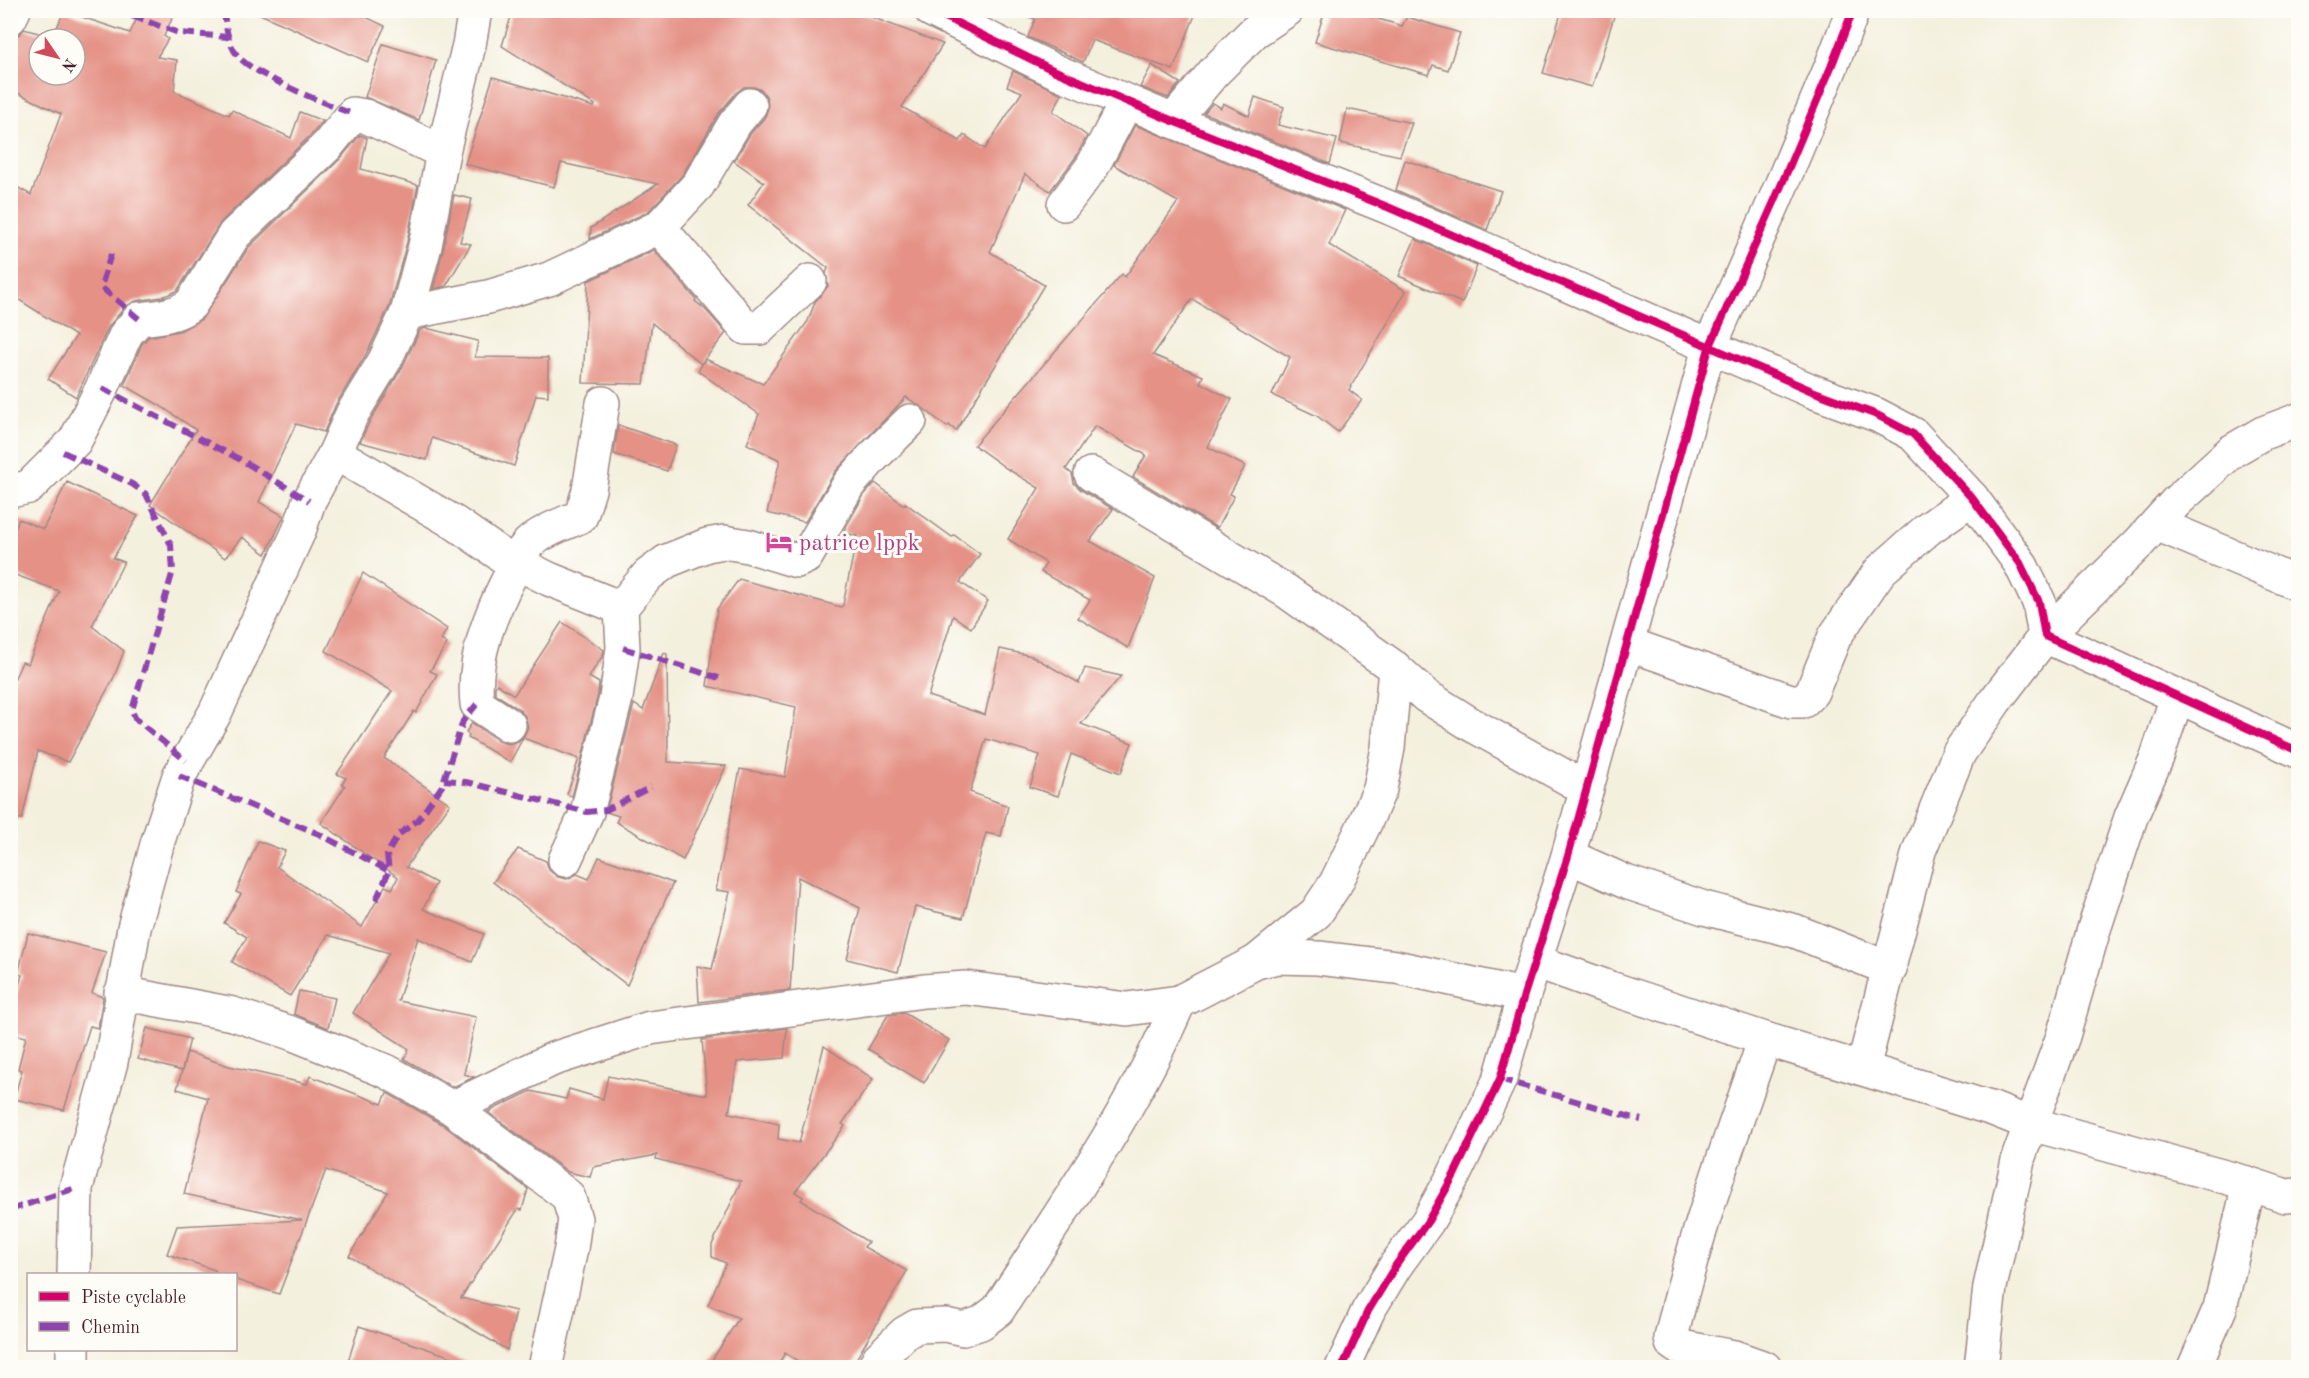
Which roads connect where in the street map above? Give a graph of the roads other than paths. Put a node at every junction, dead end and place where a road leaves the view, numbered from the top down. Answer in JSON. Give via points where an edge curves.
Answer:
{"nodes":[{"id":1,"x":14,"y":10,"type":"edge"},
{"id":2,"x":475,"y":10,"type":"edge"},
{"id":3,"x":931,"y":10,"type":"edge"},
{"id":4,"x":1287,"y":10,"type":"edge"},
{"id":5,"x":1852,"y":10,"type":"edge"},
{"id":6,"x":10,"y":18,"type":"edge"},
{"id":7,"x":1127,"y":101,"type":"junction"},
{"id":8,"x":750,"y":105,"type":"dead end"},
{"id":9,"x":1173,"y":121,"type":"junction"},
{"id":10,"x":443,"y":152,"type":"junction"},
{"id":11,"x":1064,"y":204,"type":"dead end"},
{"id":12,"x":658,"y":227,"type":"junction"},
{"id":13,"x":810,"y":281,"type":"dead end"},
{"id":14,"x":407,"y":313,"type":"junction"},
{"id":15,"x":1709,"y":348,"type":"junction"},
{"id":16,"x":603,"y":403,"type":"dead end"},
{"id":17,"x":2298,"y":420,"type":"edge"},
{"id":18,"x":910,"y":421,"type":"dead end"},
{"id":19,"x":335,"y":453,"type":"junction"},
{"id":20,"x":1091,"y":474,"type":"dead end"},
{"id":21,"x":10,"y":491,"type":"edge"},
{"id":22,"x":1972,"y":498,"type":"junction"},
{"id":23,"x":2157,"y":524,"type":"junction"},
{"id":24,"x":517,"y":562,"type":"junction"},
{"id":25,"x":2298,"y":584,"type":"edge"},
{"id":26,"x":621,"y":609,"type":"junction"},
{"id":27,"x":2045,"y":636,"type":"junction"},
{"id":28,"x":1628,"y":644,"type":"junction"},
{"id":29,"x":1395,"y":668,"type":"junction"},
{"id":30,"x":2177,"y":697,"type":"junction"},
{"id":31,"x":509,"y":725,"type":"dead end"},
{"id":32,"x":2298,"y":751,"type":"edge"},
{"id":33,"x":1587,"y":789,"type":"junction"},
{"id":34,"x":1568,"y":856,"type":"junction"},
{"id":35,"x":565,"y":860,"type":"dead end"},
{"id":36,"x":1534,"y":961,"type":"junction"},
{"id":37,"x":1256,"y":962,"type":"junction"},
{"id":38,"x":1890,"y":969,"type":"junction"},
{"id":39,"x":122,"y":993,"type":"junction"},
{"id":40,"x":1524,"y":995,"type":"junction"},
{"id":41,"x":1179,"y":1002,"type":"junction"},
{"id":42,"x":1765,"y":1039,"type":"junction"},
{"id":43,"x":1863,"y":1068,"type":"junction"},
{"id":44,"x":452,"y":1108,"type":"junction"},
{"id":45,"x":2031,"y":1124,"type":"junction"},
{"id":46,"x":2247,"y":1183,"type":"junction"},
{"id":47,"x":2298,"y":1195,"type":"edge"},
{"id":48,"x":74,"y":1273,"type":"edge"},
{"id":49,"x":73,"y":1351,"type":"edge"},
{"id":50,"x":1765,"y":1367,"type":"edge"},
{"id":51,"x":73,"y":1368,"type":"edge"},
{"id":52,"x":546,"y":1368,"type":"edge"},
{"id":53,"x":874,"y":1368,"type":"edge"},
{"id":54,"x":1342,"y":1368,"type":"edge"},
{"id":55,"x":1981,"y":1368,"type":"edge"},
{"id":56,"x":2194,"y":1368,"type":"edge"}],
"edges":[{"from":1,"to":6,"type":"street"},
{"from":2,"to":10,"type":"street"},
{"from":3,"to":7,"type":"street","via":[[1053,70]]},
{"from":4,"to":9,"type":"street","via":[[1254,32]]},
{"from":5,"to":15,"type":"street","via":[[1788,169]]},
{"from":7,"to":9,"type":"street"},
{"from":7,"to":11,"type":"street","via":[[1092,167]]},
{"from":8,"to":12,"type":"street","via":[[698,185]]},
{"from":9,"to":15,"type":"street","via":[[1390,208]]},
{"from":10,"to":14,"type":"street"},
{"from":10,"to":21,"type":"street","via":[[353,114],[327,146],[234,235],[191,304],[167,315],[139,319],[126,334],[75,441],[29,487]]},
{"from":12,"to":13,"type":"street","via":[[746,328],[760,328]]},
{"from":12,"to":14,"type":"street","via":[[549,279],[488,297]]},
{"from":14,"to":19,"type":"street"},
{"from":15,"to":22,"type":"street","via":[[1877,415],[1912,434]]},
{"from":15,"to":28,"type":"street"},
{"from":16,"to":24,"type":"street","via":[[581,516],[527,544]]},
{"from":17,"to":23,"type":"street","via":[[2263,433],[2232,451]]},
{"from":18,"to":26,"type":"street","via":[[849,484],[806,557],[797,561],[748,546],[723,542],[707,545],[667,561],[648,575]]},
{"from":19,"to":24,"type":"street"},
{"from":19,"to":39,"type":"street","via":[[309,501],[299,531],[215,713],[178,776],[134,928]]},
{"from":20,"to":29,"type":"street","via":[[1286,591]]},
{"from":22,"to":27,"type":"street","via":[[2020,563],[2039,602]]},
{"from":22,"to":28,"type":"street","via":[[1928,529],[1880,571],[1834,636],[1812,692],[1803,701],[1791,701]]},
{"from":23,"to":25,"type":"street"},
{"from":23,"to":27,"type":"street"},
{"from":24,"to":26,"type":"street"},
{"from":24,"to":31,"type":"street","via":[[498,599],[475,683],[477,704]]},
{"from":26,"to":35,"type":"street","via":[[623,648],[616,698],[587,812]]},
{"from":27,"to":30,"type":"street"},
{"from":27,"to":38,"type":"street","via":[[1959,753],[1919,851]]},
{"from":28,"to":33,"type":"street"},
{"from":29,"to":33,"type":"street","via":[[1426,696]]},
{"from":29,"to":37,"type":"street","via":[[1389,748],[1380,789],[1365,823],[1316,913]]},
{"from":30,"to":32,"type":"street"},
{"from":30,"to":45,"type":"street","via":[[2131,817],[2063,1036]]},
{"from":33,"to":34,"type":"street"},
{"from":34,"to":36,"type":"street"},
{"from":34,"to":38,"type":"street","via":[[1626,882],[1704,908],[1795,931]]},
{"from":36,"to":40,"type":"street"},
{"from":36,"to":42,"type":"street"},
{"from":37,"to":40,"type":"street","via":[[1278,957],[1318,958],[1396,967]]},
{"from":37,"to":41,"type":"street"},
{"from":38,"to":43,"type":"street"},
{"from":39,"to":44,"type":"street","via":[[233,1014],[291,1033],[388,1072]]},
{"from":39,"to":48,"type":"street","via":[[111,1062],[76,1188]]},
{"from":40,"to":54,"type":"street","via":[[1500,1079],[1454,1175],[1368,1311]]},
{"from":41,"to":44,"type":"street","via":[[1127,1009],[966,987],[650,1028],[553,1059]]},
{"from":41,"to":53,"type":"street","via":[[1142,1079],[1084,1178],[998,1310],[981,1323],[963,1329],[916,1326],[879,1358]]},
{"from":42,"to":43,"type":"street"},
{"from":42,"to":50,"type":"street","via":[[1708,1206],[1671,1338],[1676,1346]]},
{"from":43,"to":45,"type":"street"},
{"from":44,"to":52,"type":"street","via":[[567,1196],[575,1219]]},
{"from":45,"to":46,"type":"street"},
{"from":45,"to":55,"type":"street","via":[[2019,1156],[1990,1287]]},
{"from":46,"to":47,"type":"street","via":[[2286,1196]]},
{"from":46,"to":56,"type":"street","via":[[2220,1308]]},
{"from":49,"to":51,"type":"street"}]}
